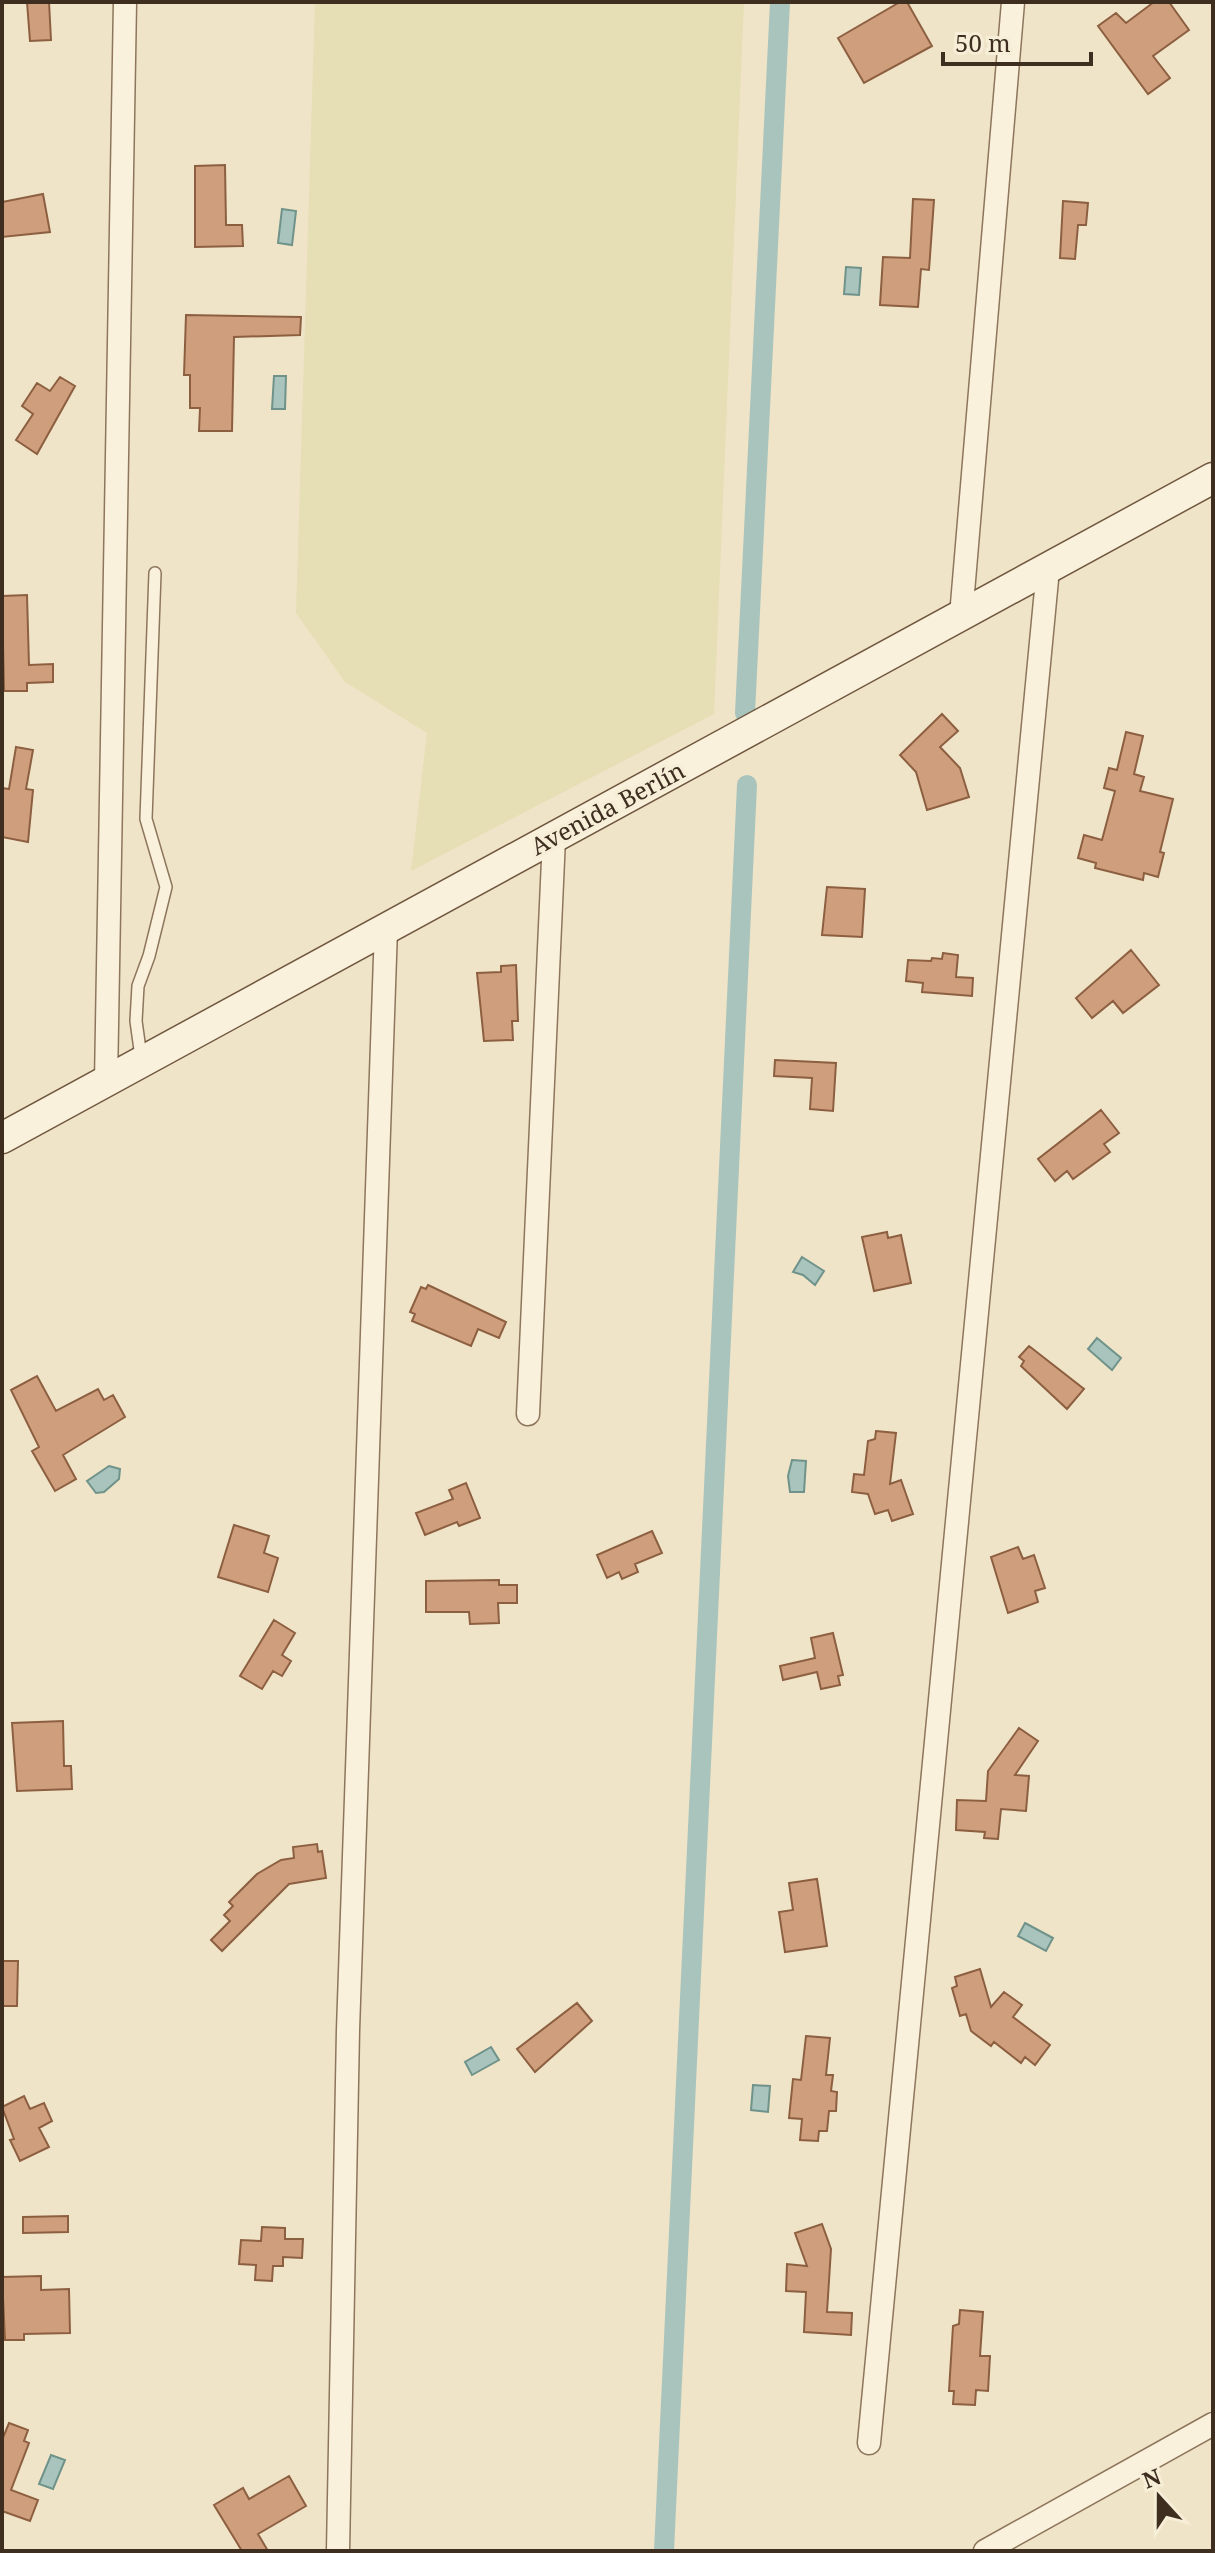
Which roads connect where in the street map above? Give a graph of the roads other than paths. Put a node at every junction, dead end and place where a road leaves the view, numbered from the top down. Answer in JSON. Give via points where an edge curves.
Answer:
{"nodes":[{"id":1,"x":125,"y":2,"type":"edge"},
{"id":2,"x":1013,"y":2,"type":"edge"},
{"id":3,"x":1213,"y":478,"type":"edge"},
{"id":4,"x":1048,"y":569,"type":"junction"},
{"id":5,"x":155,"y":573,"type":"dead end"},
{"id":6,"x":961,"y":616,"type":"junction"},
{"id":7,"x":554,"y":838,"type":"junction"},
{"id":8,"x":386,"y":928,"type":"junction"},
{"id":9,"x":142,"y":1062,"type":"junction"},
{"id":10,"x":106,"y":1082,"type":"junction"},
{"id":11,"x":2,"y":1138,"type":"edge"},
{"id":12,"x":528,"y":1414,"type":"dead end"},
{"id":13,"x":1213,"y":2424,"type":"edge"},
{"id":14,"x":869,"y":2443,"type":"dead end"},
{"id":15,"x":338,"y":2551,"type":"edge"},
{"id":16,"x":985,"y":2551,"type":"edge"}],
"edges":[{"from":1,"to":10,"type":"street"},
{"from":2,"to":6,"type":"street"},
{"from":3,"to":4,"type":"street","name":"Avenida Berlín"},
{"from":4,"to":6,"type":"street","name":"Avenida Berlín"},
{"from":4,"to":14,"type":"street"},
{"from":5,"to":9,"type":"lane","via":[[146,819],[166,887],[138,986]]},
{"from":6,"to":7,"type":"street","name":"Avenida Berlín"},
{"from":7,"to":8,"type":"street","name":"Avenida Berlín"},
{"from":7,"to":12,"type":"street"},
{"from":8,"to":9,"type":"street","name":"Avenida Berlín"},
{"from":8,"to":15,"type":"street","via":[[349,2015]]},
{"from":9,"to":10,"type":"street","name":"Avenida Berlín"},
{"from":10,"to":11,"type":"street","name":"Avenida Berlín"},
{"from":13,"to":16,"type":"street"}]}
